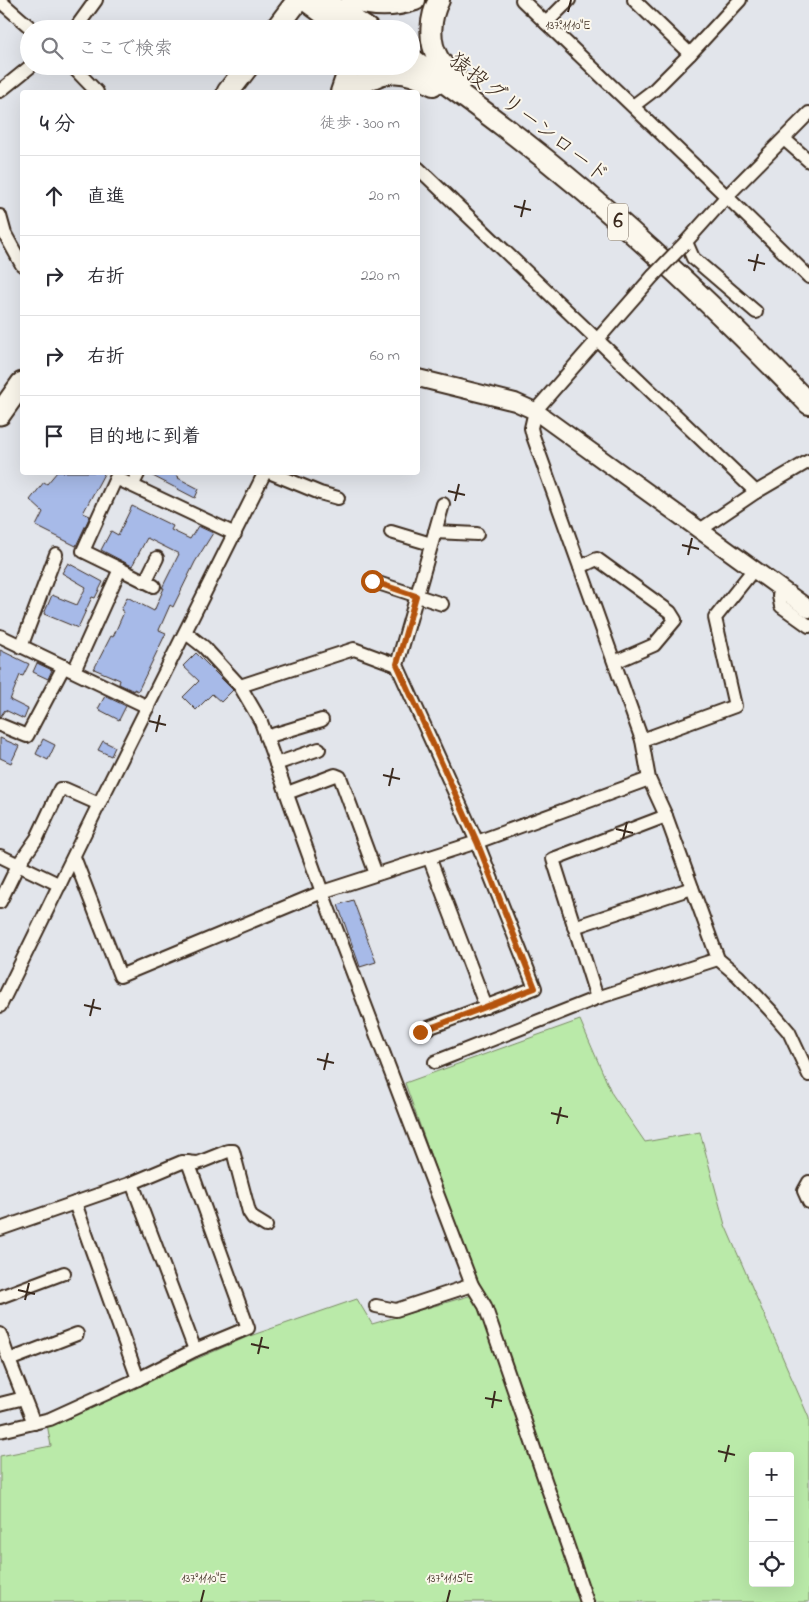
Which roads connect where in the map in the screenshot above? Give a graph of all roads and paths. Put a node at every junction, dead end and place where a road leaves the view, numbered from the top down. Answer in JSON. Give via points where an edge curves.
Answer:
{"nodes":[{"id":1,"x":96,"y":0,"type":"edge"},
{"id":2,"x":352,"y":0,"type":"edge"},
{"id":3,"x":415,"y":0,"type":"edge"},
{"id":4,"x":439,"y":0,"type":"edge"},
{"id":5,"x":522,"y":0,"type":"edge"},
{"id":6,"x":568,"y":0,"type":"edge"},
{"id":7,"x":634,"y":0,"type":"edge"},
{"id":8,"x":740,"y":0,"type":"edge"},
{"id":9,"x":0,"y":1,"type":"edge"},
{"id":10,"x":310,"y":1,"type":"edge"},
{"id":11,"x":22,"y":20,"type":"edge"},
{"id":12,"x":82,"y":20,"type":"edge"},
{"id":13,"x":287,"y":20,"type":"edge"},
{"id":14,"x":330,"y":20,"type":"edge"},
{"id":15,"x":349,"y":20,"type":"edge"},
{"id":16,"x":546,"y":23,"type":"junction"},
{"id":17,"x":690,"y":54,"type":"junction"},
{"id":18,"x":420,"y":65,"type":"edge"},
{"id":19,"x":20,"y":75,"type":"edge"},
{"id":20,"x":81,"y":75,"type":"edge"},
{"id":21,"x":241,"y":75,"type":"edge"},
{"id":22,"x":349,"y":75,"type":"edge"},
{"id":23,"x":378,"y":75,"type":"edge"},
{"id":24,"x":413,"y":75,"type":"edge"},
{"id":25,"x":96,"y":90,"type":"edge"},
{"id":26,"x":230,"y":90,"type":"edge"},
{"id":27,"x":342,"y":90,"type":"edge"},
{"id":28,"x":355,"y":90,"type":"edge"},
{"id":29,"x":0,"y":91,"type":"edge"},
{"id":30,"x":633,"y":106,"type":"junction"},
{"id":31,"x":809,"y":113,"type":"edge"},
{"id":32,"x":784,"y":139,"type":"junction"},
{"id":33,"x":809,"y":162,"type":"edge"},
{"id":34,"x":554,"y":167,"type":"junction"},
{"id":35,"x":420,"y":170,"type":"edge"},
{"id":36,"x":727,"y":196,"type":"junction"},
{"id":37,"x":592,"y":199,"type":"junction"},
{"id":38,"x":0,"y":216,"type":"edge"},
{"id":39,"x":685,"y":243,"type":"junction"},
{"id":40,"x":20,"y":261,"type":"edge"},
{"id":41,"x":809,"y":277,"type":"edge"},
{"id":42,"x":756,"y":312,"type":"dead end"},
{"id":43,"x":596,"y":340,"type":"junction"},
{"id":44,"x":420,"y":378,"type":"edge"},
{"id":45,"x":20,"y":386,"type":"edge"},
{"id":46,"x":809,"y":404,"type":"edge"},
{"id":47,"x":536,"y":411,"type":"junction"},
{"id":48,"x":0,"y":414,"type":"edge"},
{"id":49,"x":809,"y":461,"type":"edge"},
{"id":50,"x":138,"y":475,"type":"edge"},
{"id":51,"x":264,"y":475,"type":"edge"},
{"id":52,"x":276,"y":475,"type":"edge"},
{"id":53,"x":133,"y":484,"type":"junction"},
{"id":54,"x":756,"y":492,"type":"junction"},
{"id":55,"x":338,"y":498,"type":"dead end"},
{"id":56,"x":443,"y":504,"type":"dead end"},
{"id":57,"x":700,"y":530,"type":"junction"},
{"id":58,"x":391,"y":532,"type":"dead end"},
{"id":59,"x":435,"y":532,"type":"junction"},
{"id":60,"x":235,"y":534,"type":"junction"},
{"id":61,"x":477,"y":534,"type":"dead end"},
{"id":62,"x":431,"y":544,"type":"junction"},
{"id":63,"x":56,"y":554,"type":"dead end"},
{"id":64,"x":157,"y":558,"type":"dead end"},
{"id":65,"x":580,"y":566,"type":"junction"},
{"id":66,"x":120,"y":569,"type":"junction"},
{"id":67,"x":754,"y":569,"type":"junction"},
{"id":68,"x":372,"y":581,"type":"dead end"},
{"id":69,"x":783,"y":590,"type":"junction"},
{"id":70,"x":416,"y":596,"type":"junction"},
{"id":71,"x":442,"y":604,"type":"dead end"},
{"id":72,"x":809,"y":609,"type":"edge"},
{"id":73,"x":809,"y":626,"type":"edge"},
{"id":74,"x":186,"y":633,"type":"junction"},
{"id":75,"x":0,"y":636,"type":"edge"},
{"id":76,"x":21,"y":646,"type":"junction"},
{"id":77,"x":615,"y":662,"type":"junction"},
{"id":78,"x":397,"y":664,"type":"junction"},
{"id":79,"x":69,"y":669,"type":"junction"},
{"id":80,"x":240,"y":686,"type":"junction"},
{"id":81,"x":148,"y":707,"type":"junction"},
{"id":82,"x":322,"y":720,"type":"dead end"},
{"id":83,"x":0,"y":726,"type":"edge"},
{"id":84,"x":266,"y":737,"type":"junction"},
{"id":85,"x":642,"y":740,"type":"junction"},
{"id":86,"x":319,"y":749,"type":"dead end"},
{"id":87,"x":276,"y":764,"type":"junction"},
{"id":88,"x":649,"y":779,"type":"junction"},
{"id":89,"x":287,"y":793,"type":"junction"},
{"id":90,"x":99,"y":804,"type":"junction"},
{"id":91,"x":666,"y":816,"type":"junction"},
{"id":92,"x":477,"y":842,"type":"junction"},
{"id":93,"x":0,"y":856,"type":"edge"},
{"id":94,"x":74,"y":857,"type":"junction"},
{"id":95,"x":428,"y":857,"type":"junction"},
{"id":96,"x":18,"y":865,"type":"junction"},
{"id":97,"x":376,"y":874,"type":"junction"},
{"id":98,"x":60,"y":885,"type":"junction"},
{"id":99,"x":692,"y":888,"type":"junction"},
{"id":100,"x":322,"y":892,"type":"junction"},
{"id":101,"x":0,"y":902,"type":"edge"},
{"id":102,"x":574,"y":927,"type":"junction"},
{"id":103,"x":718,"y":959,"type":"junction"},
{"id":104,"x":597,"y":998,"type":"junction"},
{"id":105,"x":0,"y":1006,"type":"edge"},
{"id":106,"x":486,"y":1007,"type":"junction"},
{"id":107,"x":420,"y":1032,"type":"dead end"},
{"id":108,"x":435,"y":1062,"type":"dead end"},
{"id":109,"x":809,"y":1075,"type":"edge"},
{"id":110,"x":188,"y":1162,"type":"junction"},
{"id":111,"x":809,"y":1182,"type":"edge"},
{"id":112,"x":132,"y":1183,"type":"junction"},
{"id":113,"x":809,"y":1202,"type":"edge"},
{"id":114,"x":76,"y":1203,"type":"junction"},
{"id":115,"x":266,"y":1226,"type":"dead end"},
{"id":116,"x":0,"y":1229,"type":"edge"},
{"id":117,"x":64,"y":1273,"type":"dead end"},
{"id":118,"x":472,"y":1285,"type":"junction"},
{"id":119,"x":0,"y":1297,"type":"edge"},
{"id":120,"x":376,"y":1306,"type":"dead end"},
{"id":121,"x":0,"y":1334,"type":"edge"},
{"id":122,"x":77,"y":1334,"type":"dead end"},
{"id":123,"x":195,"y":1350,"type":"junction"},
{"id":124,"x":8,"y":1360,"type":"junction"},
{"id":125,"x":138,"y":1379,"type":"junction"},
{"id":126,"x":24,"y":1398,"type":"junction"},
{"id":127,"x":0,"y":1404,"type":"edge"},
{"id":128,"x":34,"y":1424,"type":"junction"},
{"id":129,"x":0,"y":1431,"type":"edge"},
{"id":130,"x":587,"y":1602,"type":"edge"}],
"edges":[{"from":1,"to":12,"type":"street"},
{"from":2,"to":3,"type":"main road","via":[[372,6]]},
{"from":4,"to":37,"type":"main road","via":[[432,25],[438,59]]},
{"from":5,"to":16,"type":"street"},
{"from":6,"to":16,"type":"street"},
{"from":7,"to":17,"type":"street"},
{"from":8,"to":17,"type":"street"},
{"from":9,"to":11,"type":"street"},
{"from":10,"to":13,"type":"highway"},
{"from":10,"to":14,"type":"main road"},
{"from":10,"to":15,"type":"main road"},
{"from":16,"to":30,"type":"street"},
{"from":17,"to":30,"type":"street"},
{"from":18,"to":34,"type":"main road","name":"猿投グリーンロード","number":"6"},
{"from":19,"to":29,"type":"street"},
{"from":20,"to":25,"type":"street"},
{"from":21,"to":26,"type":"highway"},
{"from":22,"to":27,"type":"main road"},
{"from":23,"to":28,"type":"main road"},
{"from":24,"to":34,"type":"main road","via":[[450,95]]},
{"from":30,"to":36,"type":"street"},
{"from":31,"to":32,"type":"street"},
{"from":32,"to":33,"type":"street"},
{"from":32,"to":36,"type":"street"},
{"from":34,"to":37,"type":"main road","name":"猿投グリーンロード","number":"6"},
{"from":35,"to":43,"type":"street"},
{"from":36,"to":39,"type":"street"},
{"from":36,"to":41,"type":"street"},
{"from":37,"to":46,"type":"main road","name":"猿投グリーンロード","number":"6","via":[[679,276]]},
{"from":38,"to":40,"type":"street","via":[[5,234]]},
{"from":39,"to":42,"type":"street","via":[[693,258]]},
{"from":39,"to":43,"type":"street","bridge":true},
{"from":43,"to":47,"type":"street"},
{"from":43,"to":54,"type":"street"},
{"from":44,"to":47,"type":"street","via":[[516,402]]},
{"from":45,"to":48,"type":"highway"},
{"from":47,"to":57,"type":"street"},
{"from":47,"to":65,"type":"street","via":[[531,428],[533,436]]},
{"from":49,"to":54,"type":"street"},
{"from":50,"to":53,"type":"street"},
{"from":51,"to":60,"type":"street"},
{"from":52,"to":55,"type":"street"},
{"from":53,"to":60,"type":"street"},
{"from":53,"to":66,"type":"street","via":[[116,478],[83,551]]},
{"from":54,"to":57,"type":"street"},
{"from":56,"to":59,"type":"street"},
{"from":57,"to":67,"type":"street"},
{"from":58,"to":62,"type":"street"},
{"from":59,"to":61,"type":"street"},
{"from":59,"to":62,"type":"street"},
{"from":60,"to":74,"type":"street"},
{"from":62,"to":70,"type":"street"},
{"from":63,"to":76,"type":"street"},
{"from":64,"to":66,"type":"street","via":[[149,584]]},
{"from":65,"to":77,"type":"street"},
{"from":65,"to":77,"type":"street","via":[[597,559],[670,612],[675,620],[654,645]]},
{"from":66,"to":79,"type":"street"},
{"from":67,"to":69,"type":"street"},
{"from":67,"to":85,"type":"street","via":[[715,618],[735,706]]},
{"from":68,"to":70,"type":"street"},
{"from":69,"to":72,"type":"street"},
{"from":69,"to":73,"type":"street","via":[[779,596],[781,606]]},
{"from":70,"to":71,"type":"street"},
{"from":70,"to":78,"type":"street"},
{"from":74,"to":80,"type":"street","via":[[204,647]]},
{"from":74,"to":81,"type":"street"},
{"from":75,"to":76,"type":"street"},
{"from":76,"to":79,"type":"street"},
{"from":77,"to":85,"type":"street"},
{"from":78,"to":80,"type":"street","via":[[354,649]]},
{"from":78,"to":92,"type":"street"},
{"from":79,"to":81,"type":"street"},
{"from":79,"to":83,"type":"street","via":[[27,736]]},
{"from":80,"to":84,"type":"street"},
{"from":81,"to":90,"type":"street"},
{"from":82,"to":84,"type":"street"},
{"from":84,"to":87,"type":"street"},
{"from":85,"to":88,"type":"street"},
{"from":86,"to":87,"type":"street"},
{"from":87,"to":89,"type":"street"},
{"from":88,"to":91,"type":"street"},
{"from":88,"to":92,"type":"street"},
{"from":89,"to":97,"type":"street","via":[[335,775],[340,777]]},
{"from":89,"to":100,"type":"street"},
{"from":90,"to":94,"type":"street"},
{"from":90,"to":96,"type":"street","via":[[60,788],[37,838]]},
{"from":91,"to":99,"type":"street"},
{"from":91,"to":102,"type":"street","via":[[553,859]]},
{"from":92,"to":95,"type":"street"},
{"from":92,"to":106,"type":"street","via":[[535,988]]},
{"from":93,"to":96,"type":"street"},
{"from":94,"to":98,"type":"street"},
{"from":94,"to":100,"type":"street","via":[[120,976]]},
{"from":95,"to":97,"type":"street"},
{"from":95,"to":106,"type":"street"},
{"from":96,"to":98,"type":"street"},
{"from":96,"to":101,"type":"street"},
{"from":97,"to":100,"type":"street"},
{"from":98,"to":105,"type":"street"},
{"from":99,"to":102,"type":"street"},
{"from":99,"to":103,"type":"street"},
{"from":100,"to":118,"type":"street"},
{"from":102,"to":104,"type":"street"},
{"from":103,"to":104,"type":"street"},
{"from":103,"to":109,"type":"street","via":[[738,976],[788,1032]]},
{"from":104,"to":108,"type":"street"},
{"from":106,"to":107,"type":"street"},
{"from":110,"to":112,"type":"street"},
{"from":110,"to":115,"type":"street","via":[[198,1163],[228,1150],[233,1151],[249,1212]]},
{"from":110,"to":123,"type":"street","via":[[248,1328]]},
{"from":111,"to":113,"type":"street","via":[[804,1191]]},
{"from":112,"to":114,"type":"street"},
{"from":112,"to":123,"type":"street"},
{"from":114,"to":116,"type":"street"},
{"from":114,"to":125,"type":"street"},
{"from":117,"to":119,"type":"street"},
{"from":118,"to":120,"type":"street","via":[[396,1310]]},
{"from":118,"to":130,"type":"street","via":[[485,1306]]},
{"from":121,"to":124,"type":"street"},
{"from":122,"to":124,"type":"street"},
{"from":123,"to":125,"type":"street"},
{"from":124,"to":126,"type":"street"},
{"from":125,"to":128,"type":"street"},
{"from":126,"to":127,"type":"street"},
{"from":126,"to":128,"type":"street"},
{"from":128,"to":129,"type":"street"}]}
